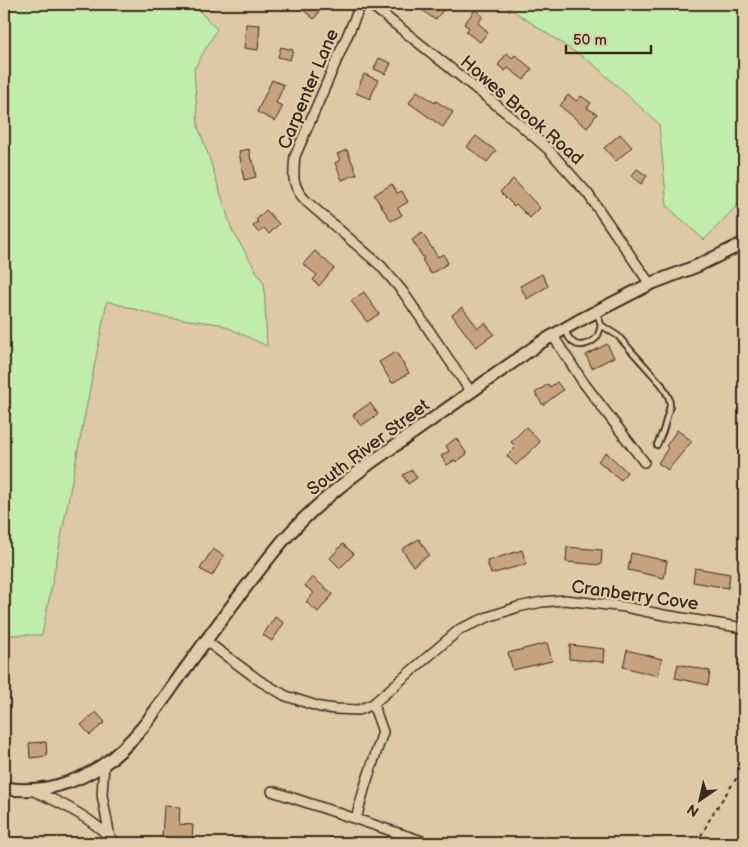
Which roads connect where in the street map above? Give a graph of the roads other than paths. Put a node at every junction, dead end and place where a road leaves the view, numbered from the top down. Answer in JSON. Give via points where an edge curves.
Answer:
{"nodes":[{"id":1,"x":361,"y":4,"type":"edge"},
{"id":2,"x":370,"y":4,"type":"edge"},
{"id":3,"x":744,"y":243,"type":"edge"},
{"id":4,"x":650,"y":284,"type":"junction"},
{"id":5,"x":597,"y":310,"type":"junction"},
{"id":6,"x":601,"y":325,"type":"junction"},
{"id":7,"x":564,"y":329,"type":"junction"},
{"id":8,"x":553,"y":336,"type":"junction"},
{"id":9,"x":471,"y":392,"type":"junction"},
{"id":10,"x":657,"y":445,"type":"dead end"},
{"id":11,"x":644,"y":462,"type":"dead end"},
{"id":12,"x":744,"y":628,"type":"edge"},
{"id":13,"x":206,"y":641,"type":"junction"},
{"id":14,"x":373,"y":704,"type":"junction"},
{"id":15,"x":104,"y":764,"type":"junction"},
{"id":16,"x":4,"y":788,"type":"edge"},
{"id":17,"x":31,"y":790,"type":"junction"},
{"id":18,"x":272,"y":791,"type":"dead end"},
{"id":19,"x":356,"y":819,"type":"junction"},
{"id":20,"x":113,"y":840,"type":"edge"},
{"id":21,"x":428,"y":843,"type":"edge"}],
"edges":[{"from":1,"to":9,"type":"street","name":"Carpenter Lane","via":[[295,156],[294,184],[307,202],[381,266],[403,292]]},
{"from":2,"to":4,"type":"street","name":"Howes Brook Road","via":[[548,149],[588,194]]},
{"from":3,"to":4,"type":"street","name":"South River Street"},
{"from":4,"to":5,"type":"street","name":"South River Street"},
{"from":5,"to":6,"type":"lane"},
{"from":5,"to":7,"type":"street","name":"South River Street"},
{"from":6,"to":7,"type":"lane","via":[[597,337],[584,345],[576,345]]},
{"from":6,"to":10,"type":"lane","via":[[618,336],[662,385],[669,398],[670,406]]},
{"from":7,"to":8,"type":"street","name":"South River Street"},
{"from":8,"to":9,"type":"street","name":"South River Street"},
{"from":8,"to":11,"type":"street","via":[[583,382]]},
{"from":9,"to":13,"type":"street","name":"South River Street","via":[[369,464],[321,503],[274,552]]},
{"from":12,"to":14,"type":"street","name":"Cranberry Cove","via":[[625,607],[565,600],[542,602],[518,607],[460,629]]},
{"from":13,"to":14,"type":"street","name":"Cranberry Cove","via":[[286,696],[335,709],[359,710]]},
{"from":13,"to":15,"type":"street","name":"South River Street","via":[[150,718]]},
{"from":14,"to":19,"type":"street","via":[[383,732]]},
{"from":15,"to":17,"type":"street","name":"South River Street","via":[[85,775]]},
{"from":15,"to":20,"type":"street","via":[[102,795]]},
{"from":16,"to":17,"type":"street","name":"South River Street"},
{"from":17,"to":20,"type":"street","via":[[80,815]]},
{"from":18,"to":19,"type":"street"},
{"from":19,"to":21,"type":"street"}]}
